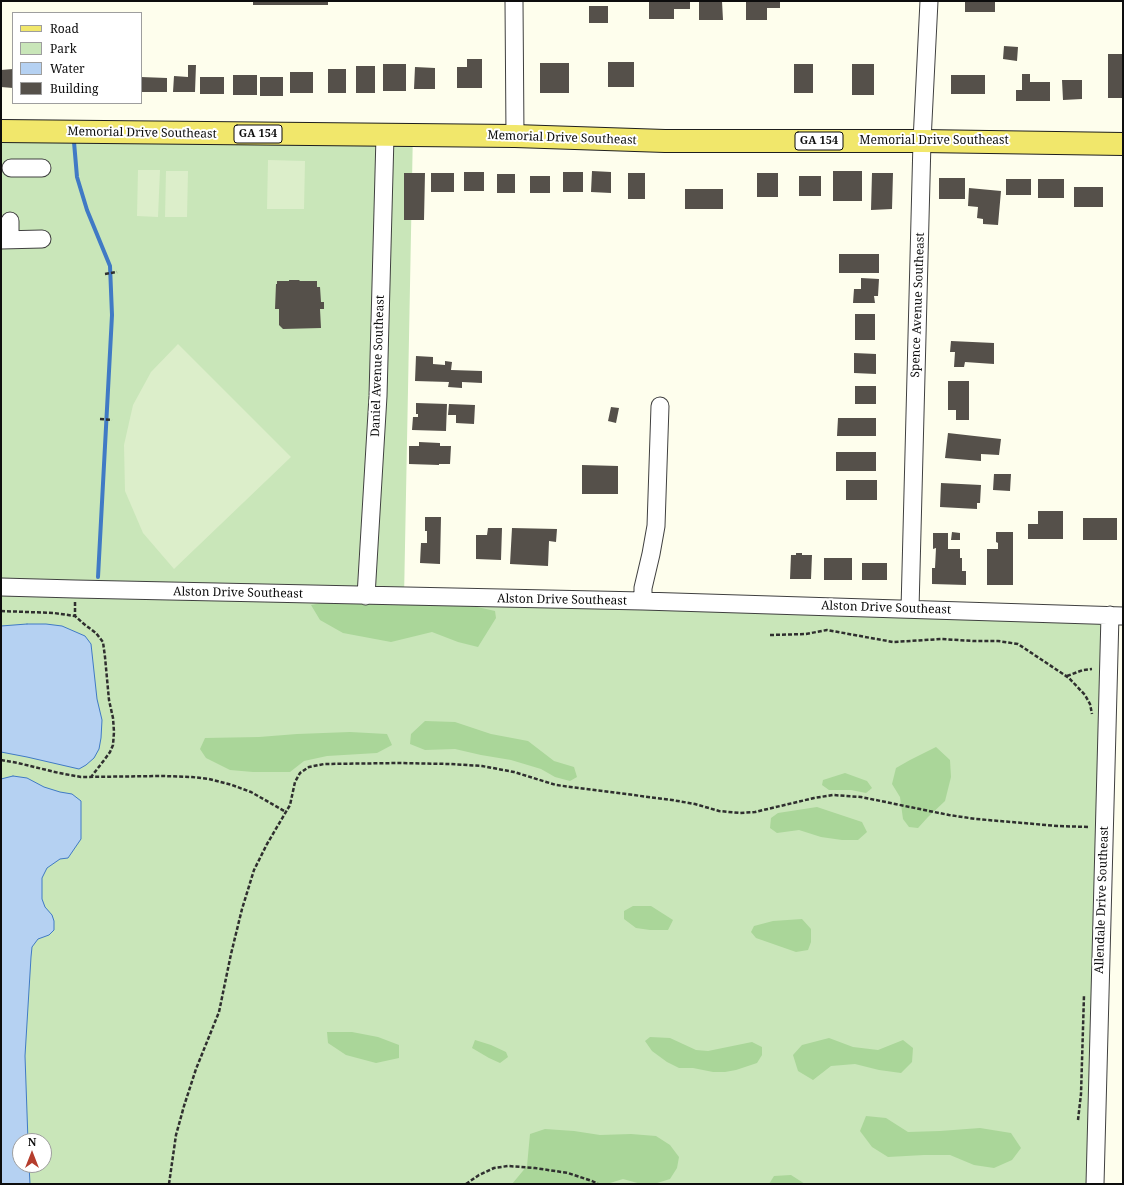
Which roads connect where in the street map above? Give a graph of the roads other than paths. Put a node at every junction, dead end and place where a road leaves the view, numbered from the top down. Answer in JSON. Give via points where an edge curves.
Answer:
{"nodes":[{"id":1,"x":514,"y":1,"type":"edge"},
{"id":2,"x":929,"y":1,"type":"edge"},
{"id":3,"x":1,"y":131,"type":"edge"},
{"id":4,"x":386,"y":136,"type":"junction"},
{"id":5,"x":515,"y":136,"type":"junction"},
{"id":6,"x":922,"y":140,"type":"junction"},
{"id":7,"x":1123,"y":144,"type":"edge"},
{"id":8,"x":11,"y":168,"type":"dead end"},
{"id":9,"x":42,"y":168,"type":"dead end"},
{"id":10,"x":10,"y":220,"type":"dead end"},
{"id":11,"x":42,"y":239,"type":"dead end"},
{"id":12,"x":6,"y":240,"type":"edge"},
{"id":13,"x":660,"y":406,"type":"dead end"},
{"id":14,"x":1,"y":587,"type":"edge"},
{"id":15,"x":366,"y":596,"type":"junction"},
{"id":16,"x":643,"y":601,"type":"junction"},
{"id":17,"x":910,"y":609,"type":"junction"},
{"id":18,"x":1117,"y":615,"type":"edge"},
{"id":19,"x":1095,"y":1184,"type":"edge"}],
"edges":[{"from":1,"to":5,"type":"street"},
{"from":2,"to":6,"type":"street","name":"Spence Avenue Southeast"},
{"from":3,"to":4,"type":"main road","name":"Memorial Drive Southeast","number":"GA 154"},
{"from":4,"to":5,"type":"main road","name":"Memorial Drive Southeast","number":"GA 154"},
{"from":4,"to":15,"type":"street","name":"Daniel Avenue Southeast","via":[[378,396]]},
{"from":5,"to":6,"type":"main road","name":"Memorial Drive Southeast","number":"GA 154","via":[[665,141]]},
{"from":6,"to":7,"type":"main road","name":"Memorial Drive Southeast","number":"GA 154"},
{"from":6,"to":17,"type":"street","name":"Spence Avenue Southeast"},
{"from":8,"to":9,"type":"street"},
{"from":10,"to":12,"type":"street"},
{"from":11,"to":12,"type":"street"},
{"from":13,"to":16,"type":"street","via":[[656,526],[643,588]]},
{"from":14,"to":15,"type":"street","name":"Alston Drive Southeast"},
{"from":15,"to":16,"type":"street","name":"Alston Drive Southeast"},
{"from":16,"to":17,"type":"street","name":"Alston Drive Southeast"},
{"from":17,"to":18,"type":"street","name":"Alston Drive Southeast"},
{"from":18,"to":19,"type":"street","name":"Allendale Drive Southeast"}]}
